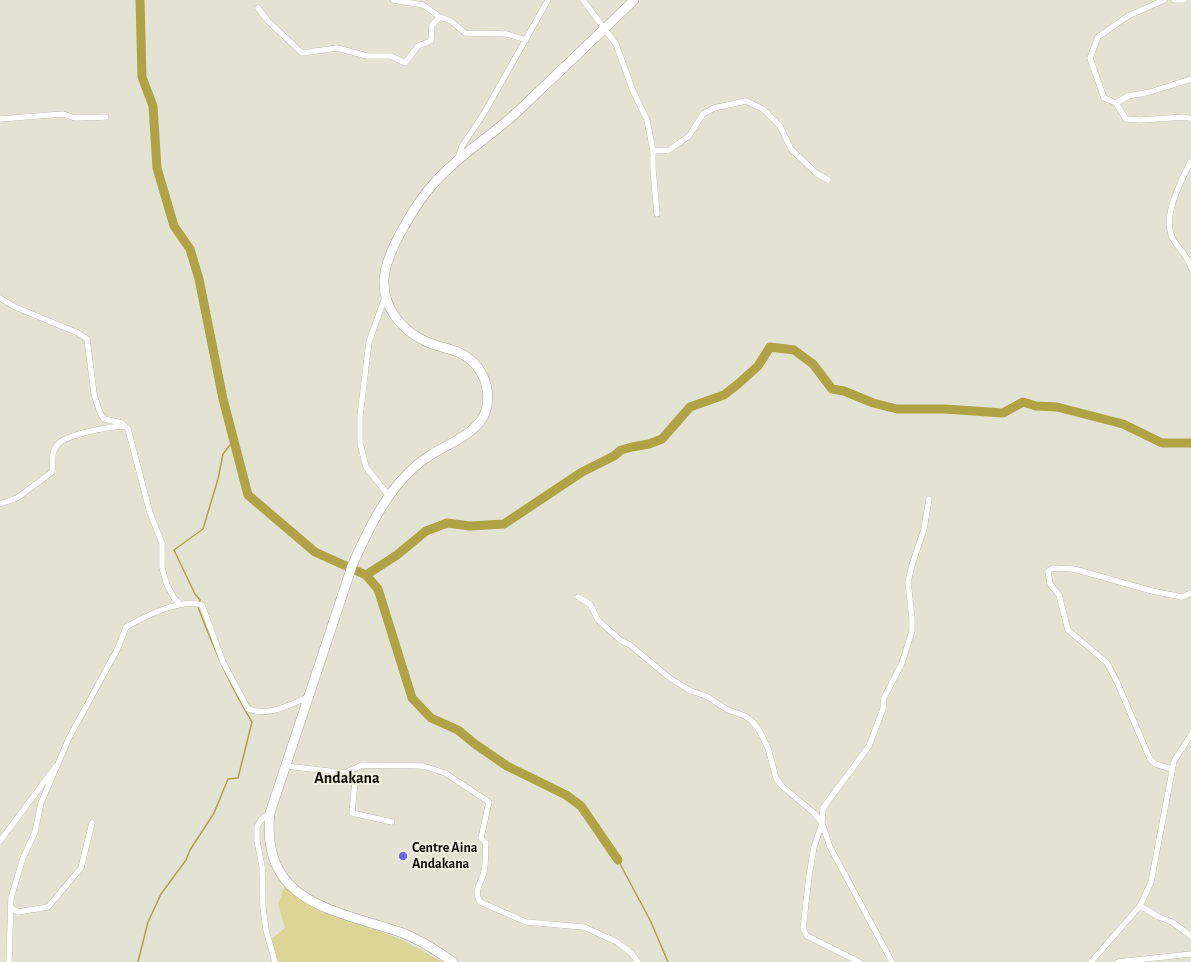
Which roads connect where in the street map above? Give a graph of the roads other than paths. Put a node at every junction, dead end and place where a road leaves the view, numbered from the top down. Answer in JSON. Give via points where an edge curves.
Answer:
{"nodes":[{"id":1,"x":393,"y":0,"type":"edge"},
{"id":2,"x":548,"y":0,"type":"edge"},
{"id":3,"x":583,"y":0,"type":"edge"},
{"id":4,"x":634,"y":0,"type":"edge"},
{"id":5,"x":1164,"y":0,"type":"edge"},
{"id":6,"x":1174,"y":0,"type":"edge"},
{"id":7,"x":1184,"y":0,"type":"edge"},
{"id":8,"x":258,"y":8,"type":"dead end"},
{"id":9,"x":440,"y":16,"type":"junction"},
{"id":10,"x":604,"y":29,"type":"junction"},
{"id":11,"x":526,"y":40,"type":"junction"},
{"id":12,"x":1191,"y":79,"type":"edge"},
{"id":13,"x":1116,"y":104,"type":"junction"},
{"id":14,"x":106,"y":117,"type":"dead end"},
{"id":15,"x":0,"y":119,"type":"edge"},
{"id":16,"x":1191,"y":119,"type":"edge"},
{"id":17,"x":653,"y":151,"type":"junction"},
{"id":18,"x":457,"y":160,"type":"junction"},
{"id":19,"x":1191,"y":161,"type":"edge"},
{"id":20,"x":828,"y":180,"type":"dead end"},
{"id":21,"x":657,"y":214,"type":"dead end"},
{"id":22,"x":1191,"y":268,"type":"edge"},
{"id":23,"x":386,"y":296,"type":"junction"},
{"id":24,"x":0,"y":298,"type":"edge"},
{"id":25,"x":124,"y":426,"type":"junction"},
{"id":26,"x":389,"y":496,"type":"junction"},
{"id":27,"x":929,"y":499,"type":"dead end"},
{"id":28,"x":0,"y":504,"type":"edge"},
{"id":29,"x":1191,"y":593,"type":"edge"},
{"id":30,"x":578,"y":597,"type":"dead end"},
{"id":31,"x":180,"y":604,"type":"junction"},
{"id":32,"x":308,"y":696,"type":"junction"},
{"id":33,"x":1191,"y":735,"type":"edge"},
{"id":34,"x":61,"y":759,"type":"junction"},
{"id":35,"x":286,"y":766,"type":"junction"},
{"id":36,"x":1172,"y":769,"type":"junction"},
{"id":37,"x":350,"y":772,"type":"junction"},
{"id":38,"x":270,"y":813,"type":"junction"},
{"id":39,"x":392,"y":822,"type":"dead end"},
{"id":40,"x":92,"y":823,"type":"dead end"},
{"id":41,"x":822,"y":823,"type":"junction"},
{"id":42,"x":0,"y":840,"type":"edge"},
{"id":43,"x":1140,"y":906,"type":"junction"},
{"id":44,"x":10,"y":908,"type":"junction"},
{"id":45,"x":1191,"y":936,"type":"edge"},
{"id":46,"x":1191,"y":954,"type":"edge"},
{"id":47,"x":9,"y":962,"type":"edge"},
{"id":48,"x":275,"y":962,"type":"edge"},
{"id":49,"x":453,"y":962,"type":"edge"},
{"id":50,"x":638,"y":962,"type":"edge"},
{"id":51,"x":859,"y":962,"type":"edge"},
{"id":52,"x":892,"y":962,"type":"edge"},
{"id":53,"x":1092,"y":962,"type":"edge"},
{"id":54,"x":1118,"y":962,"type":"edge"}],
"edges":[{"from":1,"to":9,"type":"street","via":[[423,5]]},
{"from":2,"to":11,"type":"street"},
{"from":3,"to":10,"type":"street"},
{"from":4,"to":10,"type":"main road"},
{"from":5,"to":13,"type":"street","via":[[1128,16],[1098,37],[1090,58],[1104,98]]},
{"from":6,"to":7,"type":"street"},
{"from":8,"to":9,"type":"street","via":[[302,53],[337,48],[367,56],[390,56],[405,63],[418,46],[431,41],[432,25]]},
{"from":9,"to":11,"type":"street","via":[[451,21],[465,33],[507,34]]},
{"from":10,"to":17,"type":"street","via":[[616,44],[633,91],[647,120]]},
{"from":10,"to":18,"type":"main road","via":[[514,115]]},
{"from":11,"to":18,"type":"street","via":[[466,140]]},
{"from":12,"to":13,"type":"street","via":[[1128,96]]},
{"from":13,"to":16,"type":"street","via":[[1126,119]]},
{"from":14,"to":15,"type":"street","via":[[76,118],[63,114]]},
{"from":17,"to":20,"type":"street","via":[[669,150],[689,136],[703,114],[714,108],[746,101],[763,109],[780,126],[791,149],[816,173]]},
{"from":17,"to":21,"type":"street"},
{"from":18,"to":23,"type":"main road","via":[[434,182],[406,222],[385,272]]},
{"from":19,"to":22,"type":"street","via":[[1178,188],[1168,221],[1173,239],[1188,258]]},
{"from":23,"to":26,"type":"street","via":[[369,342],[360,416],[360,443],[366,467]]},
{"from":23,"to":26,"type":"main road","via":[[393,315],[412,334],[426,342],[458,352],[472,361],[483,375],[487,392],[486,411],[477,426],[419,463]]},
{"from":24,"to":25,"type":"street","via":[[87,339],[94,394],[100,413],[104,418],[122,423]]},
{"from":25,"to":28,"type":"street","via":[[101,428],[64,440],[57,445],[52,454],[52,472],[16,498]]},
{"from":25,"to":31,"type":"street","via":[[128,429],[150,513],[162,543],[162,568],[167,585]]},
{"from":26,"to":32,"type":"main road","via":[[352,566]]},
{"from":27,"to":41,"type":"street","via":[[924,529],[908,582],[912,631],[902,663],[884,698],[883,709],[870,746],[824,808]]},
{"from":29,"to":36,"type":"street","via":[[1182,597],[1152,591],[1074,569],[1054,568],[1048,571],[1050,584],[1059,595],[1068,630],[1107,663],[1118,682],[1150,759],[1154,764]]},
{"from":30,"to":41,"type":"street","via":[[590,604],[598,620],[620,640],[630,645],[671,679],[752,721],[768,748],[776,778]]},
{"from":31,"to":32,"type":"street","via":[[194,602],[202,605],[223,662],[248,709],[265,713]]},
{"from":31,"to":34,"type":"street","via":[[126,626],[118,648],[69,738]]},
{"from":32,"to":35,"type":"main road"},
{"from":33,"to":36,"type":"street","via":[[1174,761]]},
{"from":34,"to":42,"type":"street"},
{"from":34,"to":44,"type":"street","via":[[41,804],[35,832],[23,858]]},
{"from":35,"to":37,"type":"street"},
{"from":35,"to":38,"type":"main road"},
{"from":36,"to":43,"type":"street","via":[[1151,882]]},
{"from":37,"to":39,"type":"street","via":[[355,781],[352,813]]},
{"from":37,"to":50,"type":"street","via":[[362,765],[423,766],[445,773],[489,802],[481,838],[486,843],[484,872],[476,890],[480,902],[526,922],[584,927],[617,942]]},
{"from":38,"to":48,"type":"street","via":[[258,826],[258,841],[266,930]]},
{"from":38,"to":49,"type":"main road","via":[[270,849],[287,882],[302,896],[340,914],[401,933],[431,947]]},
{"from":40,"to":44,"type":"street","via":[[81,868],[48,907],[18,912]]},
{"from":41,"to":51,"type":"street","via":[[814,847],[803,929],[807,936]]},
{"from":41,"to":52,"type":"street","via":[[830,848]]},
{"from":43,"to":45,"type":"street","via":[[1172,922]]},
{"from":43,"to":53,"type":"street"},
{"from":44,"to":47,"type":"street"},
{"from":46,"to":54,"type":"street"}]}
